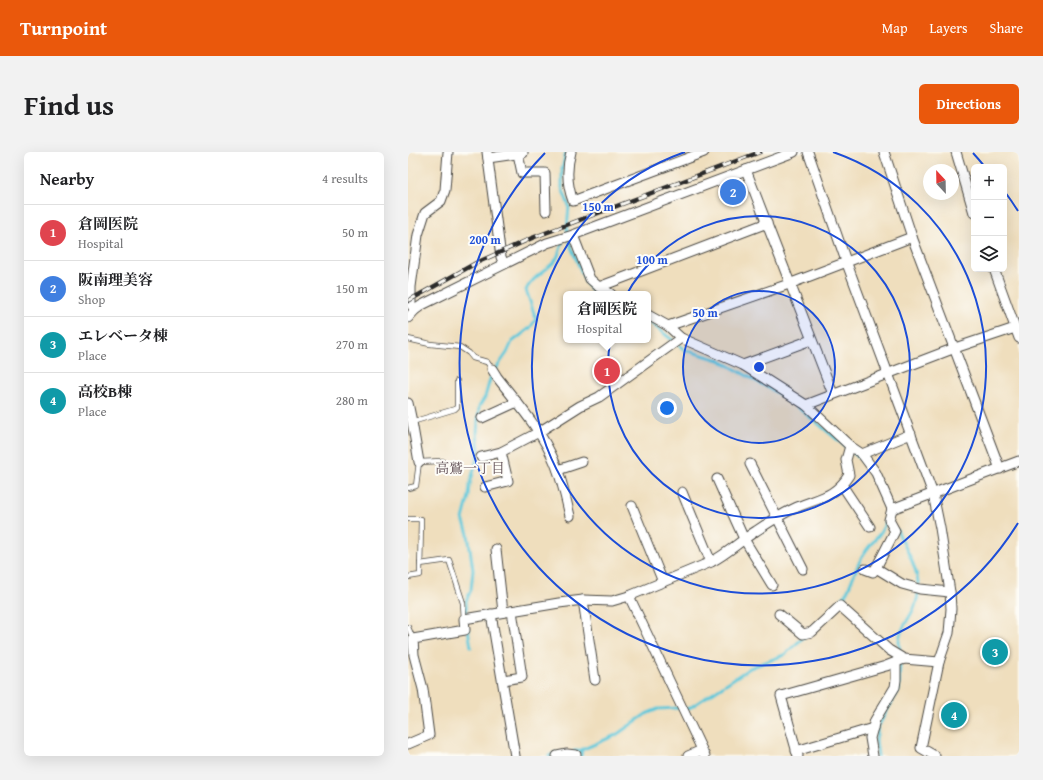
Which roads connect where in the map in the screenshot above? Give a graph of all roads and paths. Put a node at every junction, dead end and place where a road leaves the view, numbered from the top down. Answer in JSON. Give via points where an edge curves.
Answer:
{"nodes":[{"id":1,"x":448,"y":152,"type":"edge"},
{"id":2,"x":571,"y":152,"type":"edge"},
{"id":3,"x":704,"y":152,"type":"edge"},
{"id":4,"x":794,"y":152,"type":"edge"},
{"id":5,"x":808,"y":152,"type":"edge"},
{"id":6,"x":884,"y":152,"type":"edge"},
{"id":7,"x":956,"y":152,"type":"edge"},
{"id":8,"x":521,"y":153,"type":"edge"},
{"id":9,"x":692,"y":154,"type":"edge"},
{"id":10,"x":488,"y":155,"type":"edge"},
{"id":11,"x":746,"y":170,"type":"junction"},
{"id":12,"x":971,"y":203,"type":"edge"},
{"id":13,"x":546,"y":211,"type":"dead end"},
{"id":14,"x":766,"y":223,"type":"junction"},
{"id":15,"x":408,"y":233,"type":"edge"},
{"id":16,"x":418,"y":235,"type":"junction"},
{"id":17,"x":573,"y":235,"type":"junction"},
{"id":18,"x":912,"y":237,"type":"junction"},
{"id":19,"x":846,"y":261,"type":"junction"},
{"id":20,"x":504,"y":264,"type":"junction"},
{"id":21,"x":995,"y":272,"type":"edge"},
{"id":22,"x":789,"y":284,"type":"junction"},
{"id":23,"x":409,"y":288,"type":"edge"},
{"id":24,"x":598,"y":288,"type":"junction"},
{"id":25,"x":604,"y":291,"type":"edge"},
{"id":26,"x":415,"y":310,"type":"junction"},
{"id":27,"x":651,"y":316,"type":"edge"},
{"id":28,"x":408,"y":318,"type":"edge"},
{"id":29,"x":668,"y":326,"type":"junction"},
{"id":30,"x":1015,"y":328,"type":"junction"},
{"id":31,"x":681,"y":338,"type":"junction"},
{"id":32,"x":1019,"y":338,"type":"edge"},
{"id":33,"x":408,"y":339,"type":"edge"},
{"id":34,"x":811,"y":340,"type":"junction"},
{"id":35,"x":955,"y":348,"type":"junction"},
{"id":36,"x":743,"y":365,"type":"junction"},
{"id":37,"x":492,"y":369,"type":"joint"},
{"id":38,"x":889,"y":374,"type":"junction"},
{"id":39,"x":457,"y":381,"type":"dead end"},
{"id":40,"x":833,"y":394,"type":"junction"},
{"id":41,"x":517,"y":402,"type":"junction"},
{"id":42,"x":408,"y":404,"type":"edge"},
{"id":43,"x":806,"y":405,"type":"junction"},
{"id":44,"x":482,"y":418,"type":"dead end"},
{"id":45,"x":412,"y":422,"type":"junction"},
{"id":46,"x":539,"y":432,"type":"junction"},
{"id":47,"x":911,"y":434,"type":"junction"},
{"id":48,"x":850,"y":446,"type":"junction"},
{"id":49,"x":501,"y":452,"type":"junction"},
{"id":50,"x":862,"y":454,"type":"junction"},
{"id":51,"x":481,"y":457,"type":"dead end"},
{"id":52,"x":442,"y":461,"type":"dead end"},
{"id":53,"x":1019,"y":461,"type":"edge"},
{"id":54,"x":419,"y":462,"type":"junction"},
{"id":55,"x":582,"y":462,"type":"dead end"},
{"id":56,"x":750,"y":464,"type":"dead end"},
{"id":57,"x":1000,"y":469,"type":"junction"},
{"id":58,"x":558,"y":470,"type":"junction"},
{"id":59,"x":717,"y":480,"type":"dead end"},
{"id":60,"x":842,"y":485,"type":"junction"},
{"id":61,"x":485,"y":487,"type":"dead end"},
{"id":62,"x":408,"y":488,"type":"edge"},
{"id":63,"x":682,"y":492,"type":"dead end"},
{"id":64,"x":933,"y":494,"type":"junction"},
{"id":65,"x":632,"y":506,"type":"dead end"},
{"id":66,"x":892,"y":509,"type":"junction"},
{"id":67,"x":570,"y":516,"type":"dead end"},
{"id":68,"x":777,"y":518,"type":"junction"},
{"id":69,"x":408,"y":519,"type":"edge"},
{"id":70,"x":870,"y":527,"type":"dead end"},
{"id":71,"x":744,"y":539,"type":"junction"},
{"id":72,"x":496,"y":549,"type":"dead end"},
{"id":73,"x":710,"y":562,"type":"junction"},
{"id":74,"x":420,"y":564,"type":"junction"},
{"id":75,"x":876,"y":568,"type":"junction"},
{"id":76,"x":803,"y":569,"type":"dead end"},
{"id":77,"x":865,"y":569,"type":"dead end"},
{"id":78,"x":408,"y":577,"type":"edge"},
{"id":79,"x":663,"y":582,"type":"junction"},
{"id":80,"x":772,"y":585,"type":"dead end"},
{"id":81,"x":950,"y":592,"type":"junction"},
{"id":82,"x":629,"y":596,"type":"junction"},
{"id":83,"x":583,"y":600,"type":"junction"},
{"id":84,"x":507,"y":612,"type":"junction"},
{"id":85,"x":491,"y":614,"type":"junction"},
{"id":86,"x":779,"y":614,"type":"dead end"},
{"id":87,"x":464,"y":619,"type":"junction"},
{"id":88,"x":408,"y":627,"type":"edge"},
{"id":89,"x":413,"y":639,"type":"junction"},
{"id":90,"x":411,"y":655,"type":"edge"},
{"id":91,"x":900,"y":660,"type":"junction"},
{"id":92,"x":940,"y":662,"type":"junction"},
{"id":93,"x":503,"y":680,"type":"junction"},
{"id":94,"x":595,"y":680,"type":"dead end"},
{"id":95,"x":873,"y":728,"type":"junction"},
{"id":96,"x":408,"y":744,"type":"edge"},
{"id":97,"x":703,"y":753,"type":"edge"},
{"id":98,"x":797,"y":753,"type":"edge"},
{"id":99,"x":515,"y":756,"type":"edge"},
{"id":100,"x":556,"y":756,"type":"edge"},
{"id":101,"x":576,"y":756,"type":"edge"},
{"id":102,"x":688,"y":756,"type":"edge"},
{"id":103,"x":873,"y":756,"type":"edge"},
{"id":104,"x":935,"y":756,"type":"edge"}],
"edges":[{"from":1,"to":16,"type":"street","via":[[441,201],[425,213]]},
{"from":2,"to":9,"type":"street","via":[[568,187],[573,201]]},
{"from":3,"to":9,"type":"street"},
{"from":4,"to":11,"type":"street"},
{"from":5,"to":19,"type":"street"},
{"from":6,"to":18,"type":"street"},
{"from":7,"to":12,"type":"street"},
{"from":8,"to":10,"type":"street"},
{"from":8,"to":13,"type":"street","via":[[522,173],[545,174]]},
{"from":10,"to":20,"type":"street"},
{"from":11,"to":14,"type":"street"},
{"from":11,"to":17,"type":"street"},
{"from":14,"to":22,"type":"street"},
{"from":14,"to":24,"type":"street"},
{"from":15,"to":16,"type":"street"},
{"from":16,"to":23,"type":"street"},
{"from":17,"to":20,"type":"street","via":[[546,243]]},
{"from":17,"to":24,"type":"street","via":[[590,279]]},
{"from":18,"to":19,"type":"street"},
{"from":18,"to":35,"type":"street"},
{"from":19,"to":22,"type":"street"},
{"from":19,"to":38,"type":"street"},
{"from":20,"to":26,"type":"street"},
{"from":21,"to":30,"type":"street"},
{"from":22,"to":29,"type":"street"},
{"from":22,"to":34,"type":"street"},
{"from":23,"to":26,"type":"street","via":[[411,305]]},
{"from":24,"to":25,"type":"street"},
{"from":26,"to":28,"type":"street"},
{"from":27,"to":29,"type":"street"},
{"from":29,"to":31,"type":"street"},
{"from":30,"to":32,"type":"street"},
{"from":30,"to":35,"type":"street"},
{"from":31,"to":36,"type":"street"},
{"from":31,"to":46,"type":"street","via":[[599,397]]},
{"from":33,"to":37,"type":"lane","via":[[460,348],[473,358],[487,362]]},
{"from":34,"to":36,"type":"street"},
{"from":34,"to":40,"type":"street"},
{"from":35,"to":38,"type":"street"},
{"from":35,"to":57,"type":"street"},
{"from":36,"to":43,"type":"street"},
{"from":37,"to":41,"type":"street"},
{"from":38,"to":40,"type":"street"},
{"from":38,"to":47,"type":"street"},
{"from":39,"to":45,"type":"lane","via":[[456,409]]},
{"from":40,"to":43,"type":"street"},
{"from":41,"to":44,"type":"street"},
{"from":41,"to":46,"type":"street"},
{"from":42,"to":45,"type":"street"},
{"from":43,"to":48,"type":"street"},
{"from":45,"to":54,"type":"street"},
{"from":46,"to":49,"type":"street"},
{"from":46,"to":58,"type":"street"},
{"from":47,"to":50,"type":"street"},
{"from":47,"to":64,"type":"street"},
{"from":48,"to":50,"type":"street"},
{"from":48,"to":60,"type":"street","via":[[846,460],[849,475]]},
{"from":49,"to":51,"type":"street"},
{"from":49,"to":61,"type":"street","via":[[508,481]]},
{"from":50,"to":66,"type":"street","via":[[876,473]]},
{"from":52,"to":54,"type":"lane"},
{"from":53,"to":57,"type":"street"},
{"from":54,"to":62,"type":"lane","via":[[416,486]]},
{"from":55,"to":58,"type":"street"},
{"from":56,"to":68,"type":"street"},
{"from":57,"to":64,"type":"street"},
{"from":58,"to":67,"type":"street"},
{"from":59,"to":71,"type":"street"},
{"from":60,"to":68,"type":"street","via":[[824,498],[793,509]]},
{"from":60,"to":70,"type":"street"},
{"from":63,"to":73,"type":"street"},
{"from":64,"to":66,"type":"street"},
{"from":64,"to":81,"type":"street"},
{"from":65,"to":79,"type":"street"},
{"from":66,"to":75,"type":"street","via":[[889,520],[895,531]]},
{"from":68,"to":71,"type":"street"},
{"from":68,"to":76,"type":"street"},
{"from":69,"to":74,"type":"lane","via":[[421,520]]},
{"from":71,"to":73,"type":"street"},
{"from":71,"to":80,"type":"street"},
{"from":72,"to":84,"type":"street"},
{"from":73,"to":79,"type":"street"},
{"from":74,"to":78,"type":"lane","via":[[420,574]]},
{"from":74,"to":87,"type":"lane","via":[[449,560],[463,603]]},
{"from":75,"to":77,"type":"street","via":[[873,572]]},
{"from":75,"to":81,"type":"street","via":[[902,584]]},
{"from":79,"to":82,"type":"street"},
{"from":81,"to":92,"type":"street","via":[[949,634]]},
{"from":82,"to":83,"type":"street","via":[[612,600]]},
{"from":82,"to":97,"type":"street"},
{"from":83,"to":84,"type":"street"},
{"from":83,"to":94,"type":"street"},
{"from":84,"to":85,"type":"street"},
{"from":84,"to":93,"type":"street","via":[[522,677]]},
{"from":85,"to":87,"type":"street"},
{"from":85,"to":93,"type":"street"},
{"from":86,"to":91,"type":"street","via":[[803,634],[812,632],[840,606]]},
{"from":87,"to":89,"type":"street","via":[[465,630]]},
{"from":88,"to":89,"type":"lane"},
{"from":89,"to":90,"type":"street"},
{"from":90,"to":96,"type":"street","via":[[423,689],[430,735]]},
{"from":91,"to":92,"type":"street"},
{"from":91,"to":95,"type":"street","via":[[895,687],[875,720]]},
{"from":91,"to":98,"type":"street","via":[[781,696]]},
{"from":92,"to":104,"type":"street","via":[[921,748]]},
{"from":93,"to":99,"type":"street"},
{"from":95,"to":98,"type":"street"},
{"from":95,"to":103,"type":"street","via":[[870,738]]},
{"from":97,"to":102,"type":"street"},
{"from":100,"to":101,"type":"street"}]}
